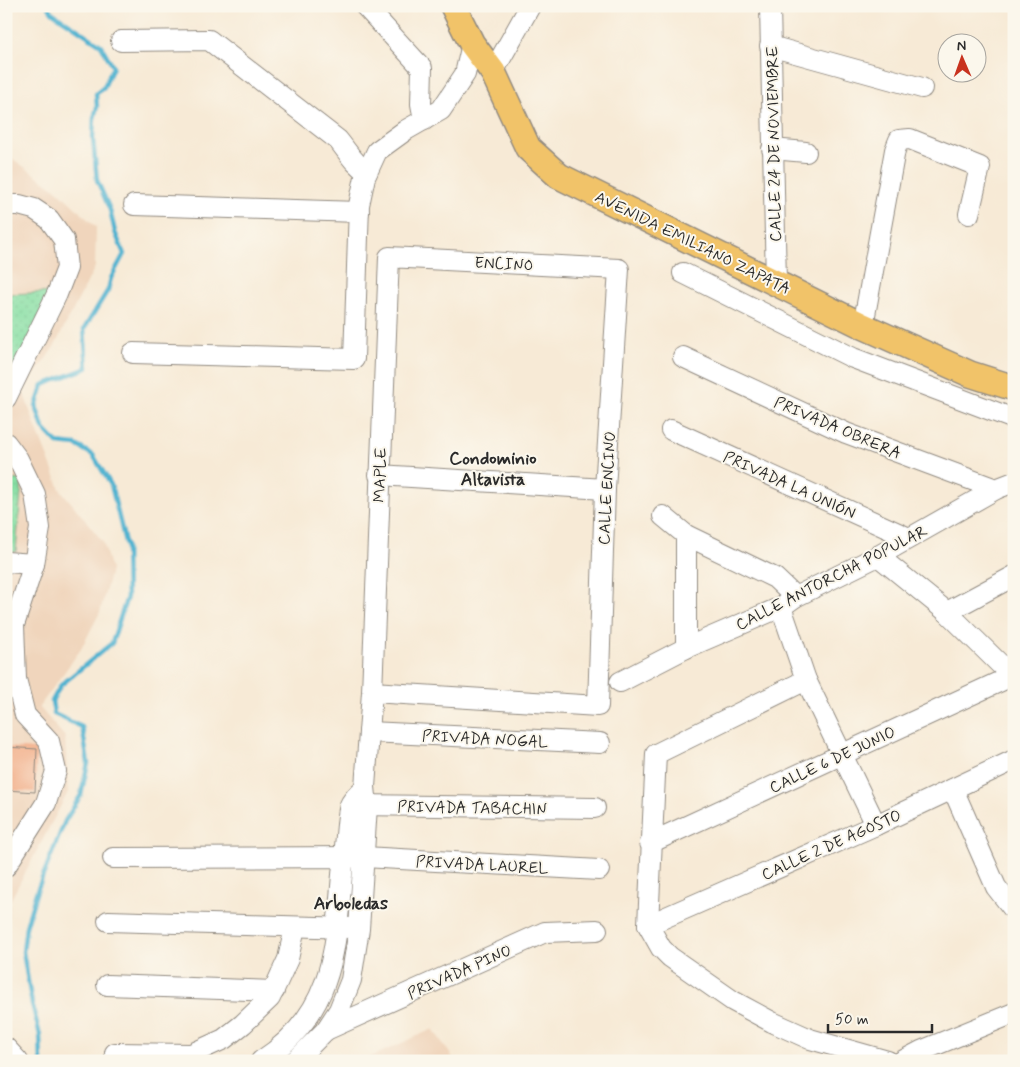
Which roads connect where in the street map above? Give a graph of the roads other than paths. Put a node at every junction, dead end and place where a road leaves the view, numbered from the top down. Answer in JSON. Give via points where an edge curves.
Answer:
{"nodes":[{"id":1,"x":365,"y":6,"type":"edge"},
{"id":2,"x":453,"y":6,"type":"edge"},
{"id":3,"x":530,"y":6,"type":"edge"},
{"id":4,"x":770,"y":6,"type":"edge"},
{"id":5,"x":122,"y":41,"type":"dead end"},
{"id":6,"x":472,"y":44,"type":"junction"},
{"id":7,"x":770,"y":46,"type":"junction"},
{"id":8,"x":493,"y":72,"type":"junction"},
{"id":9,"x":922,"y":88,"type":"dead end"},
{"id":10,"x":424,"y":120,"type":"junction"},
{"id":11,"x":772,"y":149,"type":"junction"},
{"id":12,"x":806,"y":152,"type":"dead end"},
{"id":13,"x":367,"y":172,"type":"junction"},
{"id":14,"x":6,"y":205,"type":"edge"},
{"id":15,"x":134,"y":205,"type":"dead end"},
{"id":16,"x":359,"y":212,"type":"junction"},
{"id":17,"x":969,"y":214,"type":"dead end"},
{"id":18,"x":389,"y":257,"type":"joint"},
{"id":19,"x":618,"y":269,"type":"joint"},
{"id":20,"x":683,"y":273,"type":"dead end"},
{"id":21,"x":776,"y":282,"type":"junction"},
{"id":22,"x":862,"y":326,"type":"junction"},
{"id":23,"x":133,"y":353,"type":"dead end"},
{"id":24,"x":683,"y":357,"type":"dead end"},
{"id":25,"x":1014,"y":388,"type":"edge"},
{"id":26,"x":6,"y":398,"type":"edge"},
{"id":27,"x":1014,"y":419,"type":"edge"},
{"id":28,"x":671,"y":430,"type":"dead end"},
{"id":29,"x":6,"y":443,"type":"edge"},
{"id":30,"x":379,"y":475,"type":"junction"},
{"id":31,"x":1005,"y":486,"type":"edge"},
{"id":32,"x":605,"y":489,"type":"junction"},
{"id":33,"x":663,"y":516,"type":"dead end"},
{"id":34,"x":686,"y":535,"type":"junction"},
{"id":35,"x":909,"y":538,"type":"junction"},
{"id":36,"x":878,"y":556,"type":"junction"},
{"id":37,"x":6,"y":562,"type":"edge"},
{"id":38,"x":34,"y":564,"type":"junction"},
{"id":39,"x":1014,"y":576,"type":"edge"},
{"id":40,"x":788,"y":602,"type":"junction"},
{"id":41,"x":947,"y":612,"type":"junction"},
{"id":42,"x":686,"y":648,"type":"junction"},
{"id":43,"x":1013,"y":677,"type":"edge"},
{"id":44,"x":806,"y":680,"type":"junction"},
{"id":45,"x":620,"y":682,"type":"dead end"},
{"id":46,"x":372,"y":692,"type":"junction"},
{"id":47,"x":368,"y":732,"type":"junction"},
{"id":48,"x":600,"y":743,"type":"dead end"},
{"id":49,"x":842,"y":755,"type":"junction"},
{"id":50,"x":1014,"y":760,"type":"edge"},
{"id":51,"x":953,"y":789,"type":"junction"},
{"id":52,"x":361,"y":799,"type":"junction"},
{"id":53,"x":595,"y":808,"type":"dead end"},
{"id":54,"x":876,"y":825,"type":"junction"},
{"id":55,"x":6,"y":832,"type":"edge"},
{"id":56,"x":26,"y":834,"type":"junction"},
{"id":57,"x":650,"y":843,"type":"junction"},
{"id":58,"x":344,"y":857,"type":"junction"},
{"id":59,"x":364,"y":857,"type":"junction"},
{"id":60,"x":113,"y":858,"type":"dead end"},
{"id":61,"x":6,"y":866,"type":"edge"},
{"id":62,"x":599,"y":870,"type":"dead end"},
{"id":63,"x":1014,"y":910,"type":"edge"},
{"id":64,"x":108,"y":922,"type":"dead end"},
{"id":65,"x":648,"y":925,"type":"junction"},
{"id":66,"x":295,"y":927,"type":"junction"},
{"id":67,"x":337,"y":927,"type":"junction"},
{"id":68,"x":359,"y":929,"type":"junction"},
{"id":69,"x":597,"y":930,"type":"dead end"},
{"id":70,"x":107,"y":985,"type":"dead end"},
{"id":71,"x":274,"y":991,"type":"junction"},
{"id":72,"x":1014,"y":1013,"type":"edge"},
{"id":73,"x":326,"y":1030,"type":"junction"},
{"id":74,"x":6,"y":1048,"type":"edge"},
{"id":75,"x":115,"y":1054,"type":"dead end"},
{"id":76,"x":919,"y":1056,"type":"edge"},
{"id":77,"x":18,"y":1061,"type":"edge"},
{"id":78,"x":261,"y":1061,"type":"edge"},
{"id":79,"x":294,"y":1061,"type":"edge"},
{"id":80,"x":888,"y":1061,"type":"edge"},
{"id":81,"x":902,"y":1061,"type":"edge"}],
"edges":[{"from":1,"to":10,"type":"street","via":[[422,68]]},
{"from":2,"to":6,"type":"main road","name":"AVENIDA EMILIANO ZAPATA"},
{"from":3,"to":8,"type":"street"},
{"from":4,"to":7,"type":"street","name":"CALLE 24 DE NOVIEMBRE"},
{"from":5,"to":13,"type":"street","via":[[209,40],[338,140],[357,166]]},
{"from":6,"to":8,"type":"main road","name":"AVENIDA EMILIANO ZAPATA"},
{"from":6,"to":10,"type":"street","via":[[464,74],[441,110]]},
{"from":7,"to":9,"type":"street"},
{"from":7,"to":11,"type":"street","name":"CALLE 24 DE NOVIEMBRE"},
{"from":8,"to":21,"type":"main road","name":"AVENIDA EMILIANO ZAPATA","via":[[528,148],[559,176]]},
{"from":10,"to":13,"type":"street","via":[[377,151]]},
{"from":11,"to":12,"type":"street"},
{"from":11,"to":21,"type":"street","name":"CALLE 24 DE NOVIEMBRE"},
{"from":13,"to":16,"type":"street"},
{"from":14,"to":26,"type":"street","via":[[34,209],[49,219],[64,240],[67,268]]},
{"from":15,"to":16,"type":"street"},
{"from":16,"to":23,"type":"street","via":[[354,359]]},
{"from":17,"to":22,"type":"street","via":[[980,167],[910,139],[899,140]]},
{"from":18,"to":19,"type":"street","name":"ENCINO"},
{"from":18,"to":30,"type":"street","name":"MAPLE"},
{"from":19,"to":32,"type":"street","name":"CALLE ENCINO"},
{"from":20,"to":27,"type":"street","via":[[853,358]]},
{"from":21,"to":22,"type":"main road","name":"AVENIDA EMILIANO ZAPATA"},
{"from":22,"to":25,"type":"main road","name":"AVENIDA EMILIANO ZAPATA","via":[[970,374]]},
{"from":24,"to":31,"type":"street","name":"PRIVADA OBRERA","via":[[846,433]]},
{"from":28,"to":35,"type":"street","name":"PRIVADA LA UNIÓN"},
{"from":29,"to":38,"type":"street","via":[[18,459],[34,494],[40,528]]},
{"from":30,"to":32,"type":"street"},
{"from":30,"to":46,"type":"street","name":"MAPLE"},
{"from":31,"to":35,"type":"street","name":"CALLE ANTORCHA POPULAR"},
{"from":32,"to":46,"type":"street","name":"CALLE ENCINO","via":[[598,706]]},
{"from":33,"to":34,"type":"street"},
{"from":34,"to":40,"type":"street","via":[[775,578]]},
{"from":34,"to":42,"type":"street"},
{"from":35,"to":36,"type":"street","name":"CALLE ANTORCHA POPULAR"},
{"from":36,"to":40,"type":"street","name":"CALLE ANTORCHA POPULAR"},
{"from":36,"to":41,"type":"street"},
{"from":37,"to":38,"type":"street"},
{"from":38,"to":56,"type":"street","via":[[14,625],[16,679],[25,715],[49,741],[56,771],[46,803]]},
{"from":39,"to":41,"type":"street"},
{"from":40,"to":42,"type":"street","name":"CALLE ANTORCHA POPULAR"},
{"from":40,"to":44,"type":"street"},
{"from":41,"to":43,"type":"street"},
{"from":42,"to":45,"type":"street","name":"CALLE ANTORCHA POPULAR"},
{"from":43,"to":49,"type":"street","name":"CALLE 6 DE JUNIO"},
{"from":44,"to":49,"type":"street"},
{"from":44,"to":57,"type":"street","via":[[656,754]]},
{"from":46,"to":47,"type":"street","name":"MAPLE"},
{"from":47,"to":48,"type":"street","name":"PRIVADA NOGAL"},
{"from":47,"to":52,"type":"street","name":"MAPLE"},
{"from":49,"to":54,"type":"street"},
{"from":49,"to":57,"type":"street","name":"CALLE 6 DE JUNIO"},
{"from":50,"to":51,"type":"street","name":"CALLE 2 DE AGOSTO"},
{"from":51,"to":54,"type":"street","name":"CALLE 2 DE AGOSTO"},
{"from":51,"to":63,"type":"street","via":[[996,887]]},
{"from":52,"to":53,"type":"street","name":"PRIVADA TABACHIN"},
{"from":52,"to":58,"type":"street"},
{"from":52,"to":59,"type":"street"},
{"from":54,"to":65,"type":"street","name":"CALLE 2 DE AGOSTO"},
{"from":55,"to":56,"type":"street"},
{"from":56,"to":61,"type":"street"},
{"from":57,"to":65,"type":"street"},
{"from":58,"to":59,"type":"street","name":"PRIVADA LAUREL"},
{"from":58,"to":60,"type":"street"},
{"from":58,"to":67,"type":"street"},
{"from":59,"to":62,"type":"street","name":"PRIVADA LAUREL"},
{"from":59,"to":68,"type":"street"},
{"from":64,"to":66,"type":"street"},
{"from":65,"to":80,"type":"street","via":[[670,957],[732,1001],[810,1039]]},
{"from":66,"to":67,"type":"street"},
{"from":66,"to":71,"type":"street","via":[[288,959]]},
{"from":67,"to":68,"type":"street"},
{"from":67,"to":78,"type":"street","via":[[331,968],[319,1000],[298,1030]]},
{"from":68,"to":73,"type":"street","via":[[350,980],[339,1010]]},
{"from":69,"to":73,"type":"street","name":"PRIVADA PINO","via":[[545,932]]},
{"from":70,"to":71,"type":"street"},
{"from":71,"to":75,"type":"street","via":[[224,1039],[191,1054]]},
{"from":72,"to":76,"type":"street"},
{"from":73,"to":79,"type":"street"},
{"from":74,"to":77,"type":"street"},
{"from":76,"to":81,"type":"street"}]}
